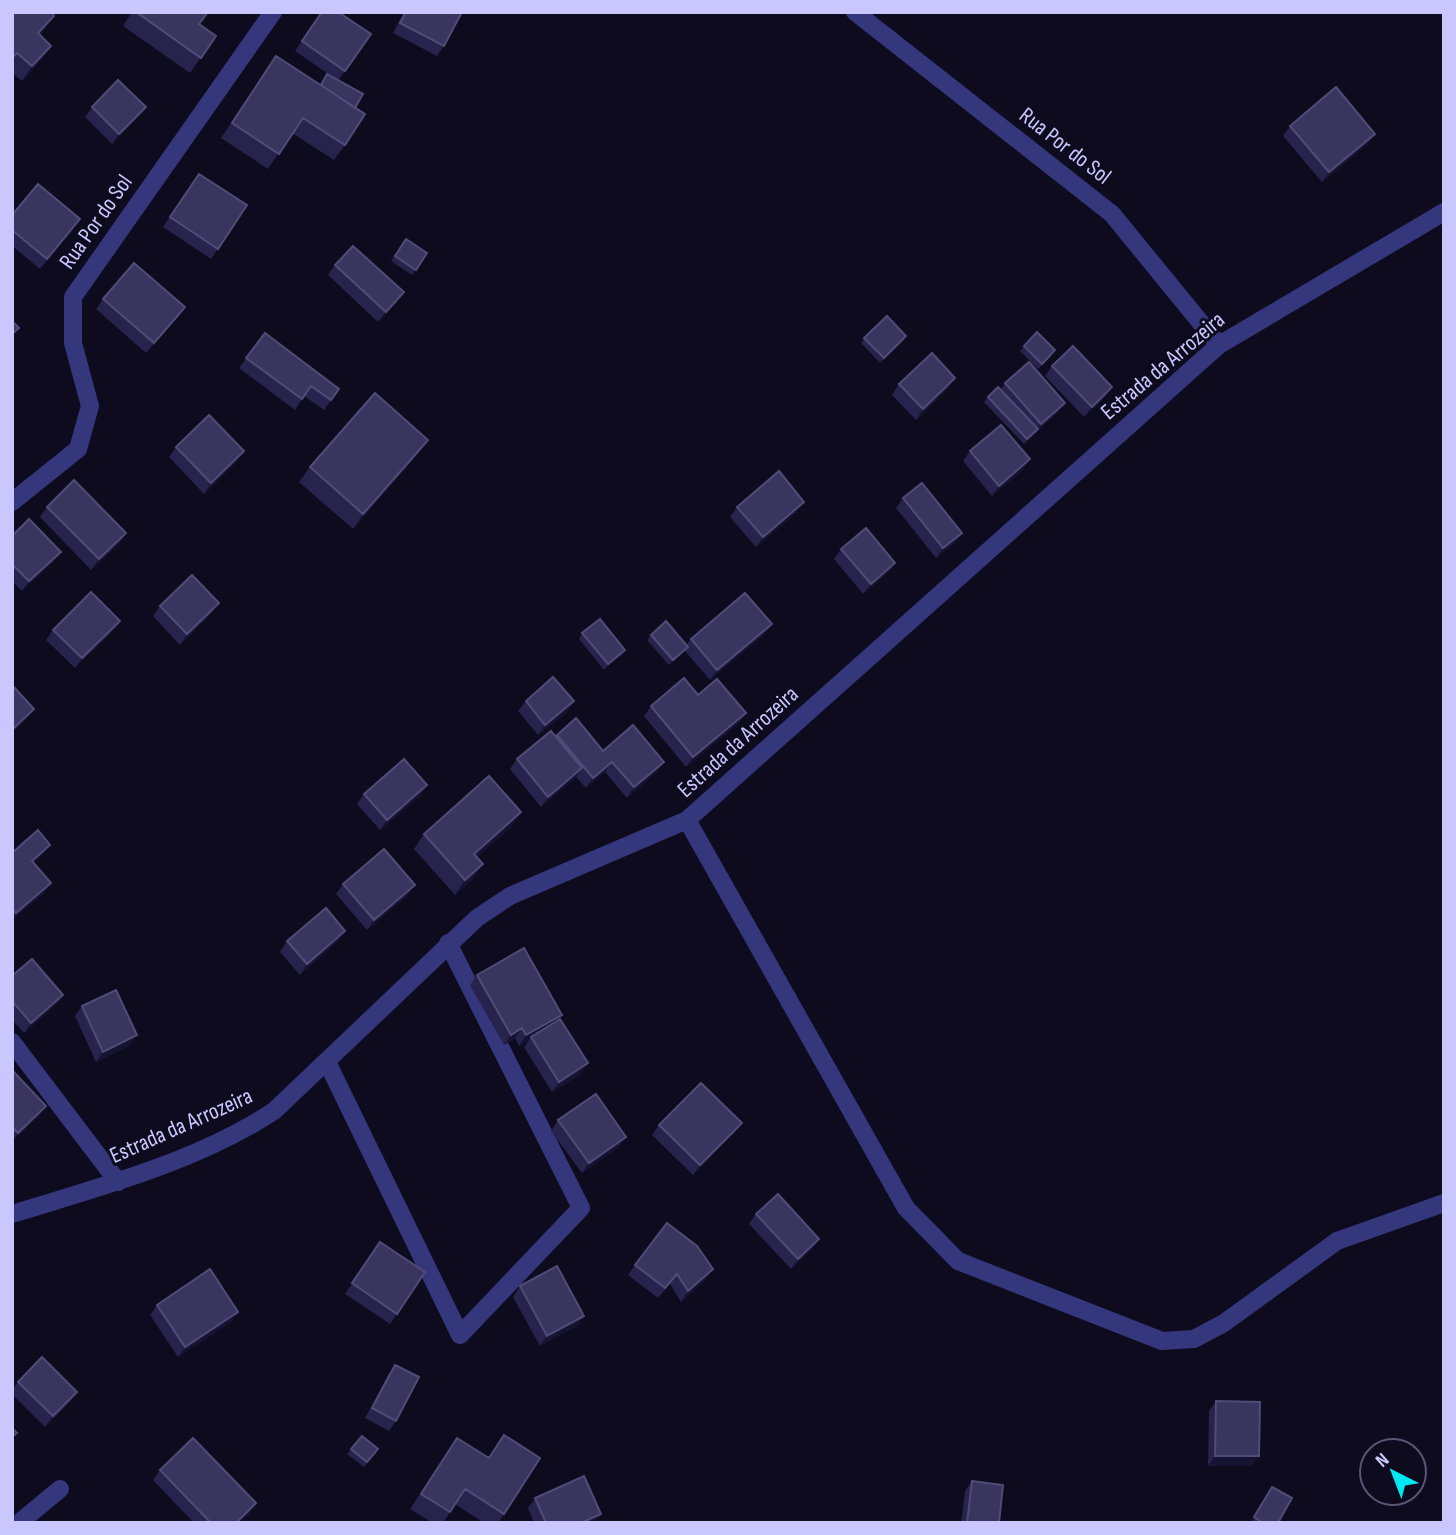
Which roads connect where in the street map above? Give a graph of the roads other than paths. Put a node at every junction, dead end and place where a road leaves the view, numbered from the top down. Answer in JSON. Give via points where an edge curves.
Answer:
{"nodes":[{"id":1,"x":273,"y":12,"type":"edge"},
{"id":2,"x":855,"y":12,"type":"edge"},
{"id":3,"x":1444,"y":212,"type":"edge"},
{"id":4,"x":1219,"y":345,"type":"junction"},
{"id":5,"x":12,"y":502,"type":"edge"},
{"id":6,"x":687,"y":820,"type":"junction"},
{"id":7,"x":448,"y":943,"type":"junction"},
{"id":8,"x":12,"y":1042,"type":"edge"},
{"id":9,"x":327,"y":1062,"type":"junction"},
{"id":10,"x":118,"y":1182,"type":"junction"},
{"id":11,"x":1444,"y":1203,"type":"edge"},
{"id":12,"x":12,"y":1214,"type":"edge"},
{"id":13,"x":60,"y":1489,"type":"dead end"},
{"id":14,"x":19,"y":1523,"type":"edge"}],
"edges":[{"from":1,"to":5,"type":"street","name":"Rua Por do Sol","via":[[73,298],[73,343],[90,406],[78,449]]},
{"from":2,"to":4,"type":"street","name":"Rua Por do Sol","via":[[1112,214]]},
{"from":3,"to":4,"type":"street","name":"Estrada da Arrozeira"},
{"from":4,"to":6,"type":"street","name":"Estrada da Arrozeira"},
{"from":6,"to":7,"type":"street","name":"Estrada da Arrozeira","via":[[510,896]]},
{"from":6,"to":11,"type":"street","via":[[906,1208],[958,1261],[1162,1341],[1194,1339],[1224,1323],[1338,1241]]},
{"from":7,"to":9,"type":"street","name":"Estrada da Arrozeira"},
{"from":7,"to":9,"type":"street","via":[[581,1208],[460,1335]]},
{"from":8,"to":10,"type":"street"},
{"from":9,"to":10,"type":"street","name":"Estrada da Arrozeira","via":[[274,1111],[245,1129]]},
{"from":10,"to":12,"type":"street","name":"Estrada da Arrozeira"},
{"from":13,"to":14,"type":"street"}]}
